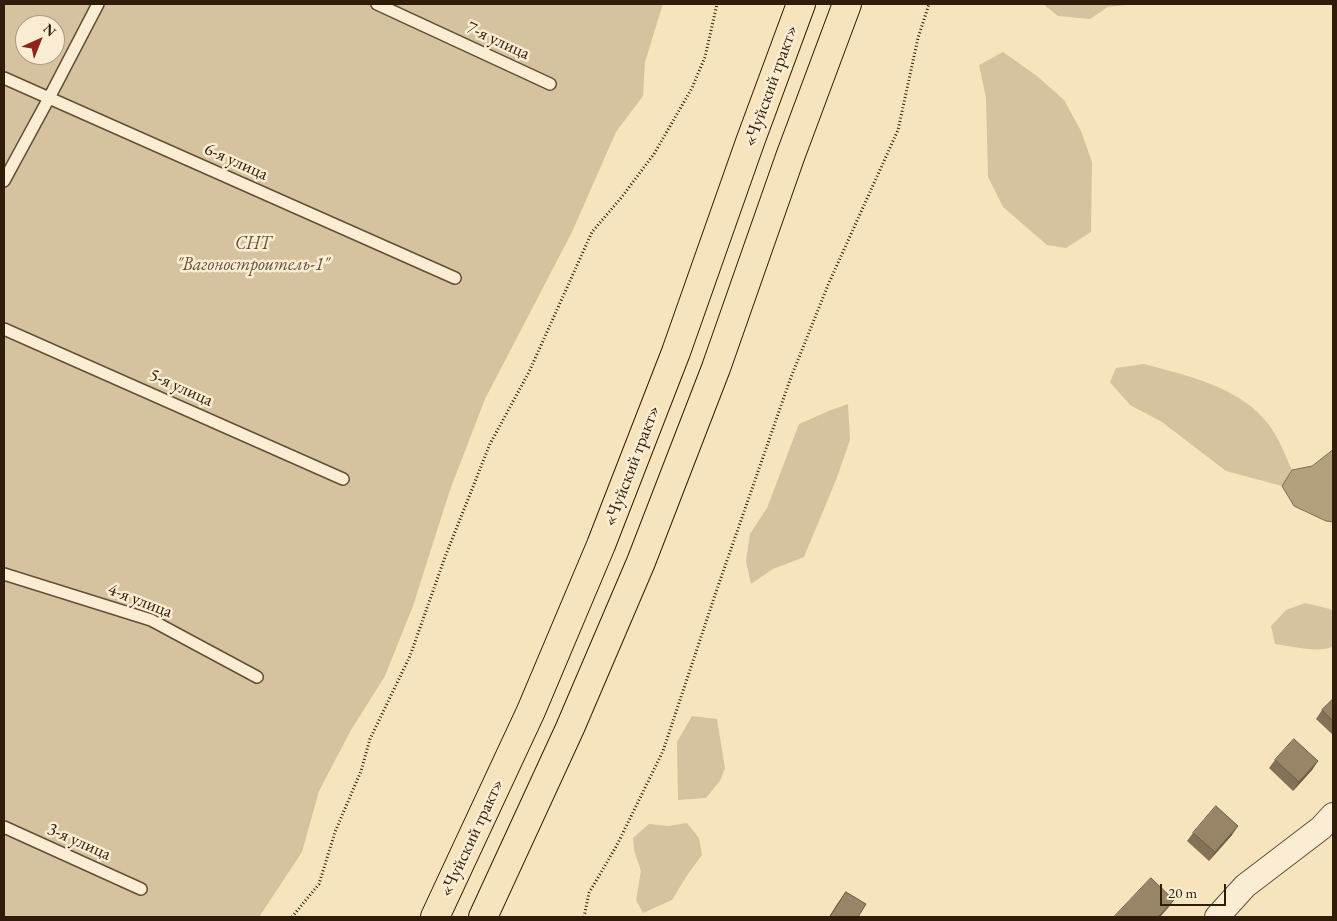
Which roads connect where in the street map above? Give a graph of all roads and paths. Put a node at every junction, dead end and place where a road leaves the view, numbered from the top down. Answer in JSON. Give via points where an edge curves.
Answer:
{"nodes":[{"id":1,"x":98,"y":4,"type":"edge"},
{"id":2,"x":377,"y":4,"type":"edge"},
{"id":3,"x":717,"y":4,"type":"edge"},
{"id":4,"x":801,"y":4,"type":"edge"},
{"id":5,"x":847,"y":4,"type":"edge"},
{"id":6,"x":929,"y":4,"type":"edge"},
{"id":7,"x":4,"y":78,"type":"edge"},
{"id":8,"x":550,"y":84,"type":"dead end"},
{"id":9,"x":49,"y":98,"type":"junction"},
{"id":10,"x":4,"y":181,"type":"edge"},
{"id":11,"x":455,"y":278,"type":"dead end"},
{"id":12,"x":4,"y":329,"type":"edge"},
{"id":13,"x":343,"y":479,"type":"dead end"},
{"id":14,"x":4,"y":574,"type":"edge"},
{"id":15,"x":257,"y":677,"type":"dead end"},
{"id":16,"x":1333,"y":815,"type":"edge"},
{"id":17,"x":4,"y":827,"type":"edge"},
{"id":18,"x":141,"y":889,"type":"dead end"},
{"id":19,"x":292,"y":917,"type":"edge"},
{"id":20,"x":435,"y":917,"type":"edge"},
{"id":21,"x":483,"y":917,"type":"edge"},
{"id":22,"x":584,"y":917,"type":"edge"},
{"id":23,"x":1217,"y":917,"type":"edge"}],
"edges":[{"from":1,"to":9,"type":"lane"},
{"from":2,"to":8,"type":"lane","name":"7-я улица"},
{"from":3,"to":19,"type":"path","via":[[705,56],[692,88],[654,154],[592,232],[529,372],[490,444],[410,656],[370,739],[319,884]]},
{"from":4,"to":20,"type":"highway","name":"«Чуйский тракт»","via":[[676,352],[601,545],[531,711]]},
{"from":5,"to":21,"type":"highway","via":[[716,368],[640,562],[570,728]]},
{"from":6,"to":22,"type":"path","via":[[918,38],[898,130],[791,376],[663,751],[617,845],[589,893]]},
{"from":7,"to":9,"type":"lane","name":"6-я улица"},
{"from":9,"to":10,"type":"lane"},
{"from":9,"to":11,"type":"lane","name":"6-я улица"},
{"from":12,"to":13,"type":"lane","name":"5-я улица"},
{"from":14,"to":15,"type":"lane","name":"4-я улица","via":[[151,620]]},
{"from":16,"to":23,"type":"street","via":[[1321,828],[1245,886]]},
{"from":17,"to":18,"type":"lane","name":"3-я улица"}]}
